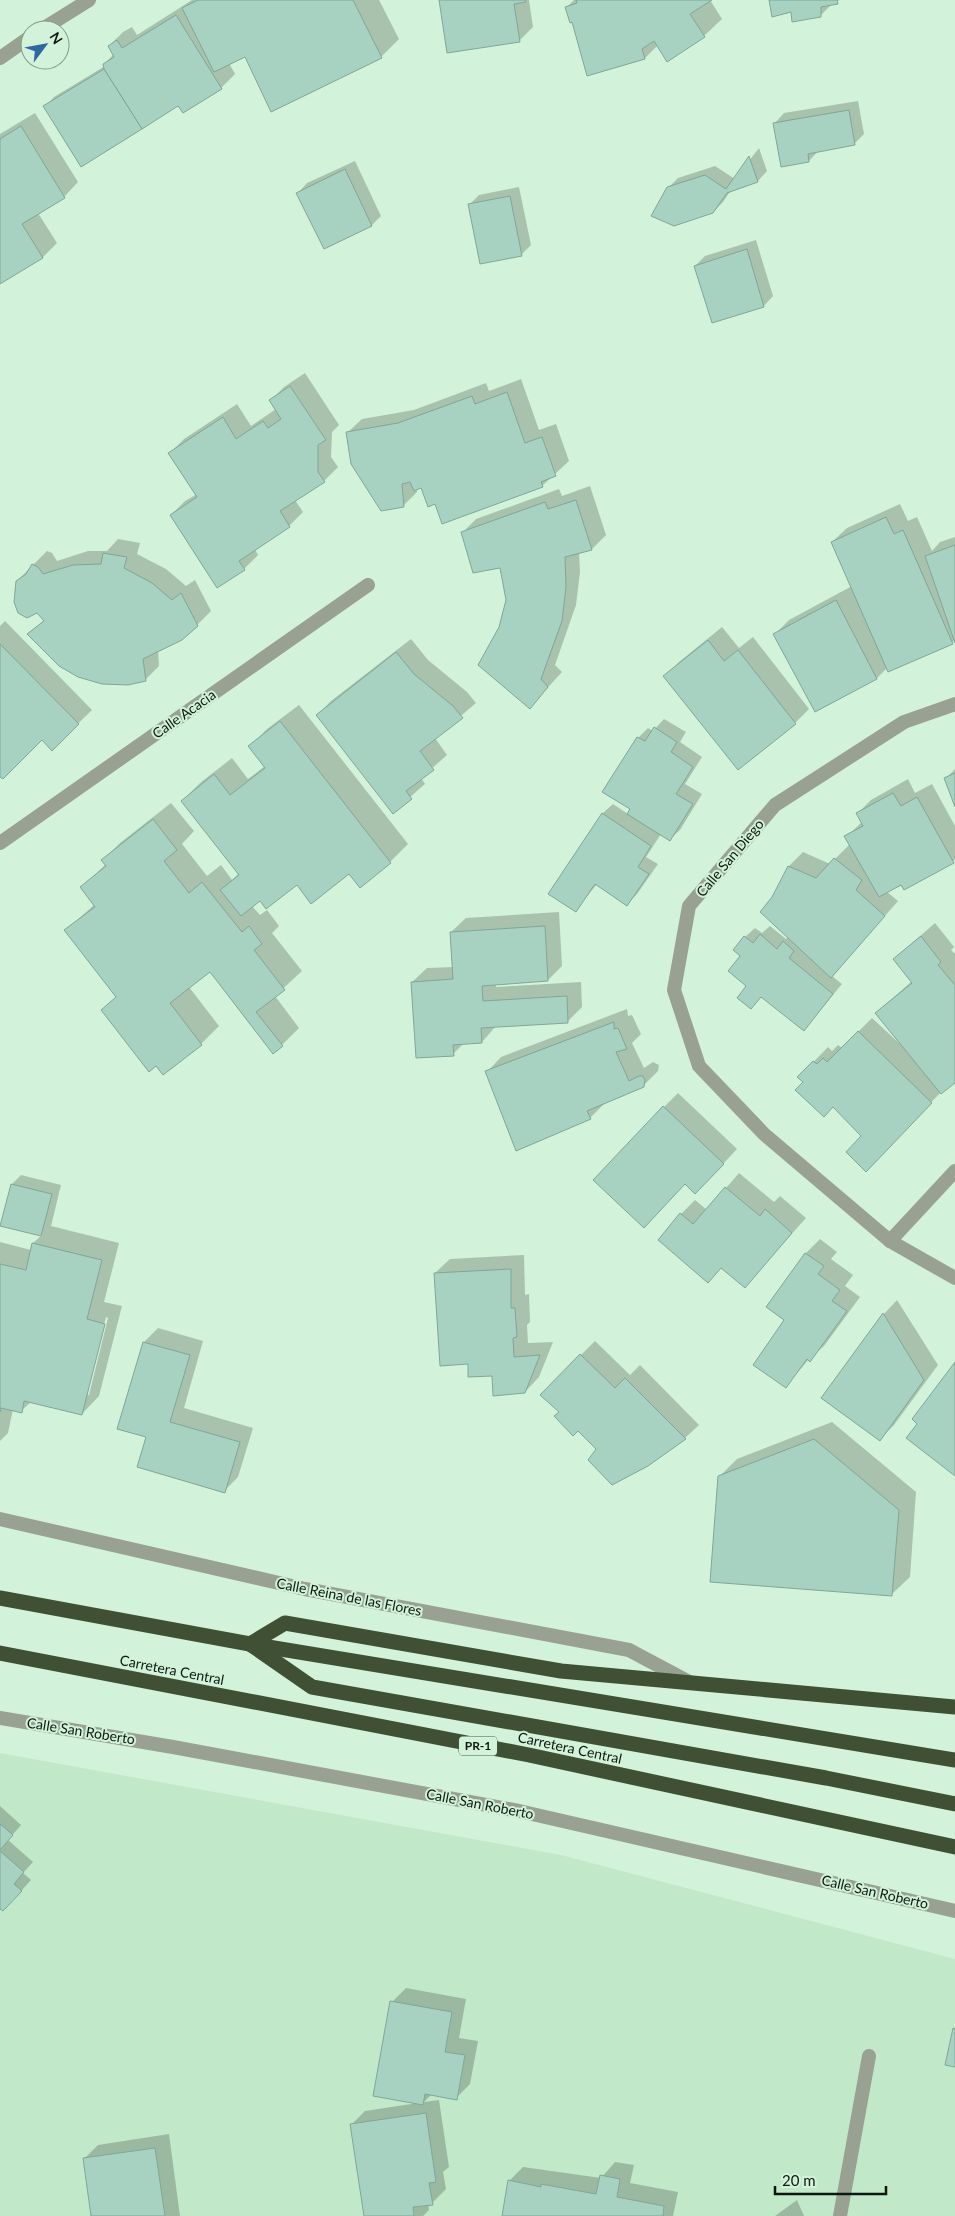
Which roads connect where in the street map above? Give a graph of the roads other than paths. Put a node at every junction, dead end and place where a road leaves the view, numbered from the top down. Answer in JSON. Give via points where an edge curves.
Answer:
{"nodes":[{"id":1,"x":89,"y":0,"type":"edge"},
{"id":2,"x":57,"y":20,"type":"edge"},
{"id":3,"x":20,"y":44,"type":"edge"},
{"id":4,"x":0,"y":58,"type":"edge"},
{"id":5,"x":368,"y":585,"type":"dead end"},
{"id":6,"x":955,"y":704,"type":"edge"},
{"id":7,"x":0,"y":844,"type":"edge"},
{"id":8,"x":955,"y":1171,"type":"edge"},
{"id":9,"x":890,"y":1241,"type":"junction"},
{"id":10,"x":955,"y":1278,"type":"edge"},
{"id":11,"x":0,"y":1519,"type":"edge"},
{"id":12,"x":0,"y":1598,"type":"edge"},
{"id":13,"x":250,"y":1644,"type":"junction"},
{"id":14,"x":0,"y":1653,"type":"edge"},
{"id":15,"x":694,"y":1684,"type":"junction"},
{"id":16,"x":955,"y":1707,"type":"edge"},
{"id":17,"x":0,"y":1718,"type":"edge"},
{"id":18,"x":955,"y":1760,"type":"edge"},
{"id":19,"x":955,"y":1804,"type":"edge"},
{"id":20,"x":955,"y":1847,"type":"edge"},
{"id":21,"x":955,"y":1911,"type":"edge"},
{"id":22,"x":870,"y":2056,"type":"dead end"},
{"id":23,"x":840,"y":2216,"type":"edge"}],
"edges":[{"from":1,"to":2,"type":"street"},
{"from":3,"to":4,"type":"street"},
{"from":5,"to":7,"type":"street","name":"Calle Acacia"},
{"from":6,"to":9,"type":"street","name":"Calle San Diego","via":[[904,722],[775,805],[689,906],[674,990],[699,1066],[764,1134]]},
{"from":8,"to":9,"type":"street"},
{"from":9,"to":10,"type":"street","name":"Calle San Diego"},
{"from":11,"to":15,"type":"street","name":"Calle Reina de las Flores","via":[[305,1589],[629,1650]]},
{"from":12,"to":13,"type":"highway"},
{"from":13,"to":15,"type":"highway","via":[[285,1623],[561,1671]]},
{"from":13,"to":18,"type":"highway"},
{"from":13,"to":19,"type":"highway","via":[[312,1687]]},
{"from":14,"to":20,"type":"highway","name":"Carretera Central","number":"PR-1","via":[[528,1755]]},
{"from":15,"to":16,"type":"highway"},
{"from":17,"to":21,"type":"street","name":"Calle San Roberto","via":[[519,1811]]},
{"from":22,"to":23,"type":"street"}]}
